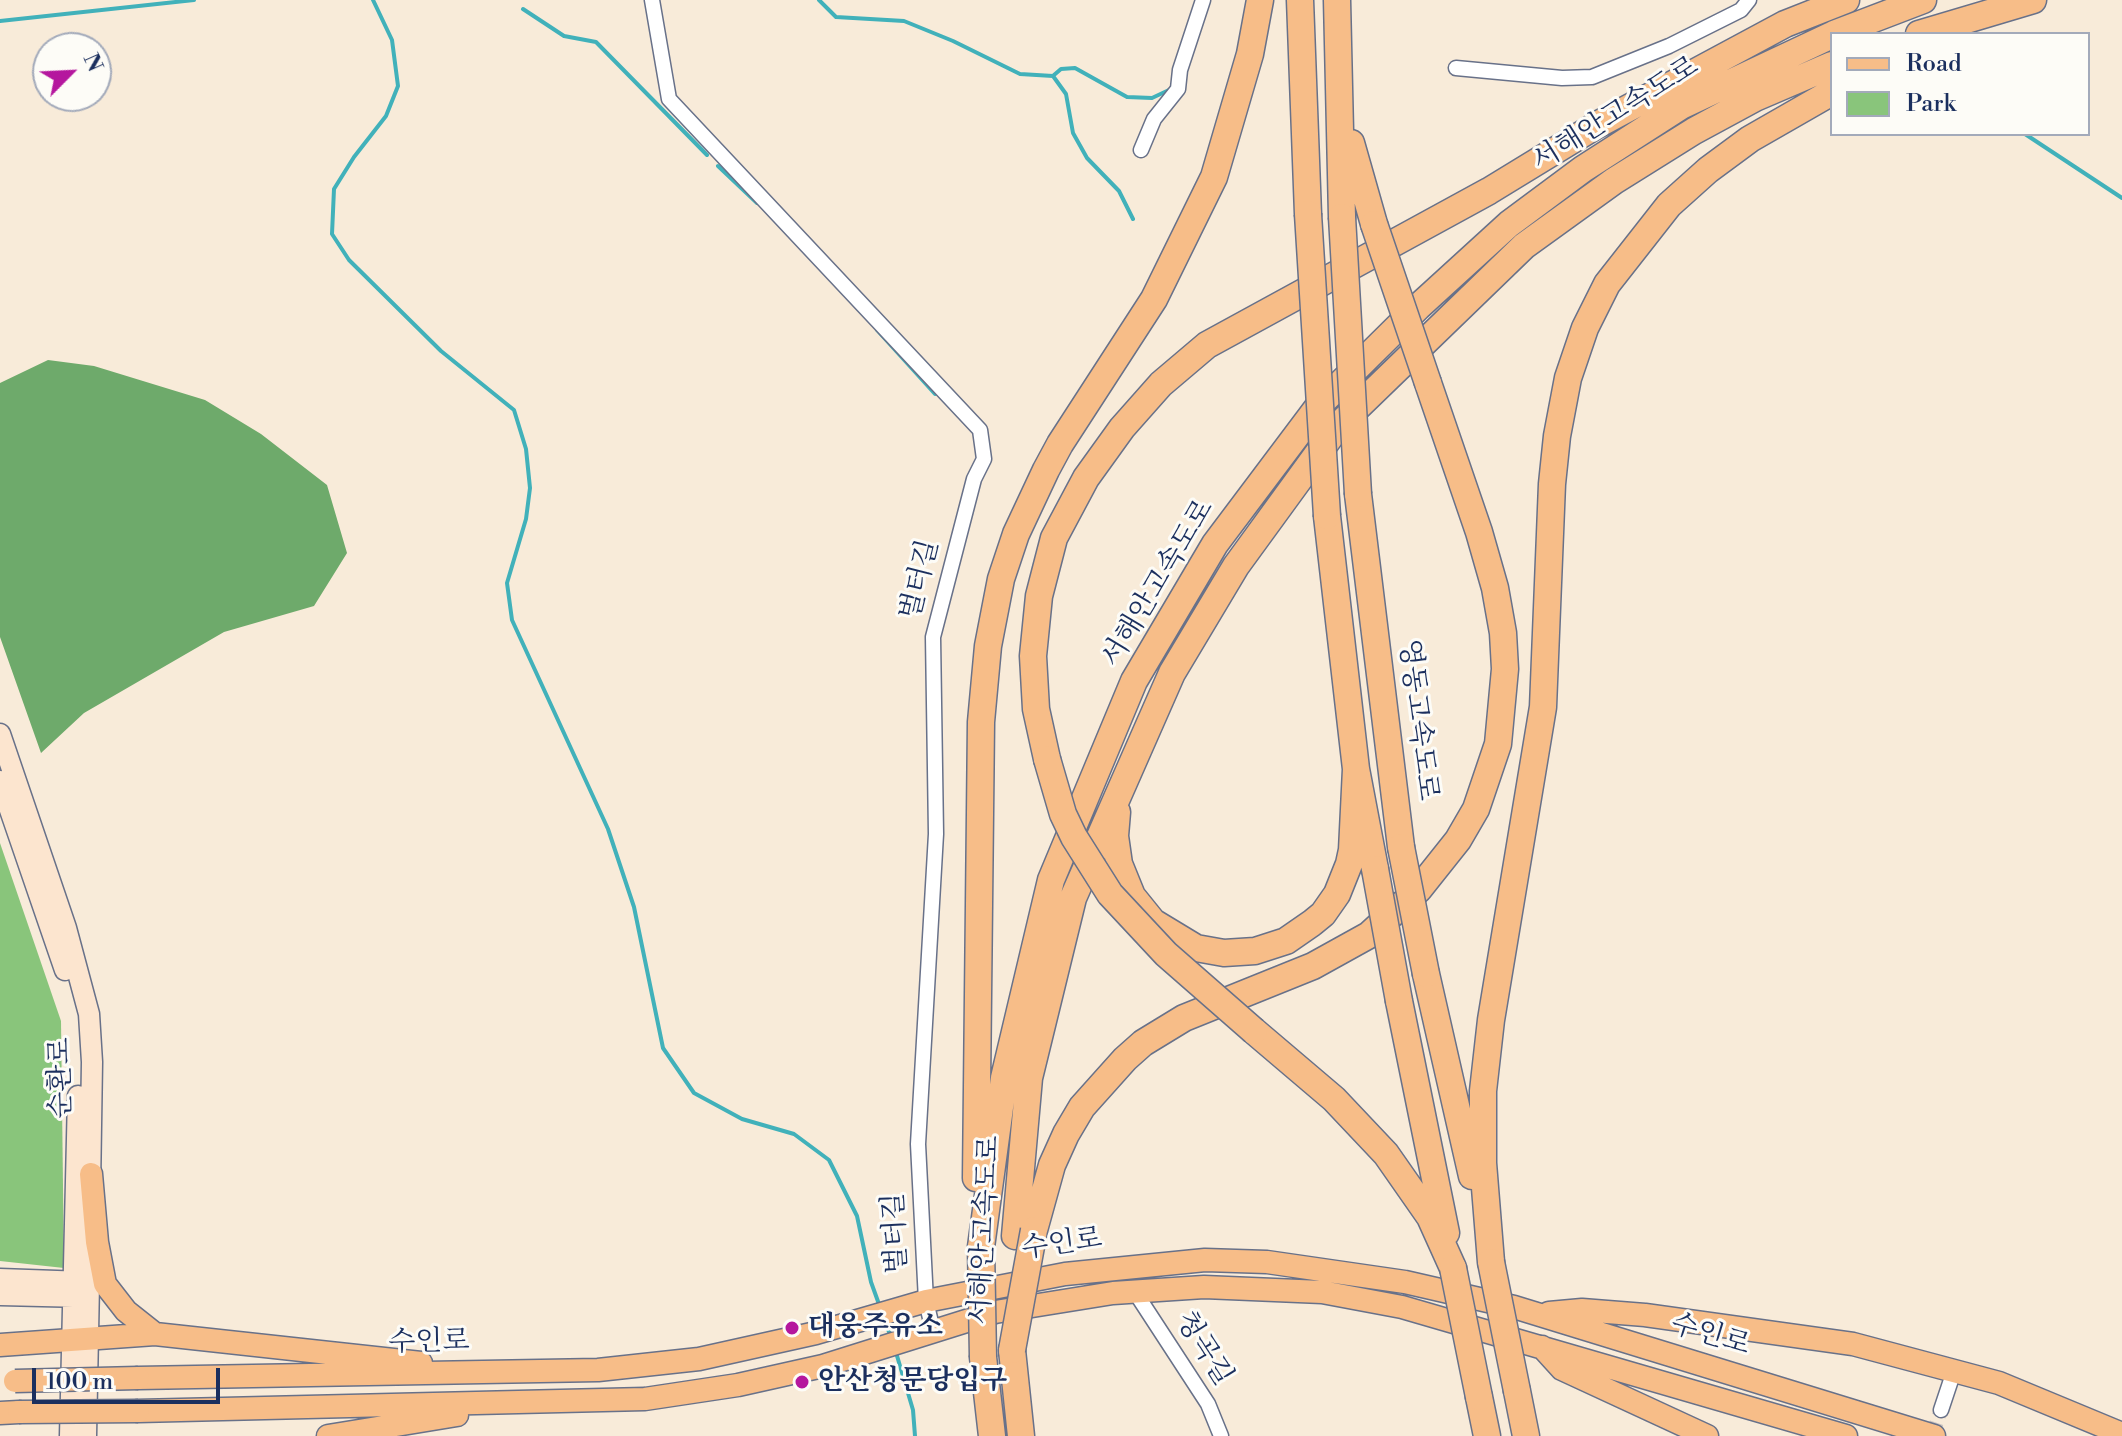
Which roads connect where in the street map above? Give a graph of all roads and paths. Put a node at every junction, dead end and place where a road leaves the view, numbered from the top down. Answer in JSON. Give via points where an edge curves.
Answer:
{"nodes":[{"id":1,"x":652,"y":0,"type":"edge"},
{"id":2,"x":1203,"y":0,"type":"edge"},
{"id":3,"x":1260,"y":0,"type":"edge"},
{"id":4,"x":1300,"y":0,"type":"edge"},
{"id":5,"x":1337,"y":0,"type":"edge"},
{"id":6,"x":1749,"y":0,"type":"edge"},
{"id":7,"x":1846,"y":0,"type":"edge"},
{"id":8,"x":1923,"y":0,"type":"edge"},
{"id":9,"x":2033,"y":0,"type":"edge"},
{"id":10,"x":1941,"y":29,"type":"edge"},
{"id":11,"x":1840,"y":32,"type":"edge"},
{"id":12,"x":1825,"y":38,"type":"edge"},
{"id":13,"x":1830,"y":66,"type":"edge"},
{"id":14,"x":1340,"y":67,"type":"junction"},
{"id":15,"x":1456,"y":68,"type":"dead end"},
{"id":16,"x":1830,"y":93,"type":"edge"},
{"id":17,"x":1141,"y":150,"type":"dead end"},
{"id":18,"x":0,"y":734,"type":"edge"},
{"id":19,"x":1356,"y":769,"type":"junction"},
{"id":20,"x":0,"y":781,"type":"edge"},
{"id":21,"x":1121,"y":789,"type":"junction"},
{"id":22,"x":91,"y":1174,"type":"junction"},
{"id":23,"x":1024,"y":1233,"type":"junction"},
{"id":24,"x":981,"y":1247,"type":"junction"},
{"id":25,"x":1491,"y":1262,"type":"junction"},
{"id":26,"x":1453,"y":1268,"type":"junction"},
{"id":27,"x":0,"y":1279,"type":"edge"},
{"id":28,"x":80,"y":1289,"type":"junction"},
{"id":29,"x":1135,"y":1292,"type":"junction"},
{"id":30,"x":0,"y":1295,"type":"edge"},
{"id":31,"x":918,"y":1303,"type":"junction"},
{"id":32,"x":1538,"y":1315,"type":"junction"},
{"id":33,"x":155,"y":1334,"type":"junction"},
{"id":34,"x":926,"y":1334,"type":"junction"},
{"id":35,"x":79,"y":1339,"type":"junction"},
{"id":36,"x":0,"y":1345,"type":"edge"},
{"id":37,"x":1541,"y":1346,"type":"junction"},
{"id":38,"x":1954,"y":1371,"type":"junction"},
{"id":39,"x":489,"y":1373,"type":"junction"},
{"id":40,"x":8,"y":1382,"type":"edge"},
{"id":41,"x":539,"y":1402,"type":"junction"},
{"id":42,"x":1941,"y":1410,"type":"tunnel mouth"},
{"id":43,"x":9,"y":1412,"type":"edge"},
{"id":44,"x":2122,"y":1434,"type":"edge"},
{"id":45,"x":70,"y":1436,"type":"edge"},
{"id":46,"x":86,"y":1436,"type":"edge"},
{"id":47,"x":328,"y":1436,"type":"edge"},
{"id":48,"x":992,"y":1436,"type":"edge"},
{"id":49,"x":1021,"y":1436,"type":"edge"},
{"id":50,"x":1221,"y":1436,"type":"edge"},
{"id":51,"x":1487,"y":1436,"type":"edge"},
{"id":52,"x":1526,"y":1436,"type":"edge"},
{"id":53,"x":1707,"y":1436,"type":"edge"},
{"id":54,"x":1846,"y":1436,"type":"edge"},
{"id":55,"x":1934,"y":1436,"type":"edge"}],
"edges":[{"from":1,"to":31,"type":"street","name":"벌터길","via":[[669,99],[980,430],[984,459],[974,479],[933,637],[936,834],[918,1144]]},
{"from":2,"to":17,"type":"street","via":[[1178,89],[1154,119]]},
{"from":3,"to":24,"type":"highway","via":[[1214,177],[1154,299],[1046,470],[1016,534],[995,609],[981,722],[975,1162]]},
{"from":4,"to":19,"type":"highway","bridge":true,"via":[[1327,516]]},
{"from":5,"to":14,"type":"highway","name":"영동고속도로"},
{"from":6,"to":15,"type":"street","via":[[1741,10],[1669,46],[1592,77]]},
{"from":7,"to":26,"type":"highway","bridge":true,"via":[[1785,24],[1597,125],[1489,191],[1207,345],[1161,384],[1107,448],[1054,538],[1039,596],[1033,656],[1036,709],[1058,800],[1074,837],[1110,894],[1166,954],[1369,1134],[1416,1195]]},
{"from":8,"to":11,"type":"highway","name":"서해안고속도로"},
{"from":9,"to":10,"type":"highway"},
{"from":12,"to":24,"type":"highway","name":"서해안고속도로","via":[[1681,106],[1509,224],[1321,403],[1215,544],[1134,681],[1051,880],[1004,1078]]},
{"from":13,"to":21,"type":"highway","name":"서해안고속도로","via":[[1694,131],[1524,246],[1338,426],[1236,566],[1172,673]]},
{"from":14,"to":23,"type":"highway","bridge":true,"via":[[1353,156],[1495,588],[1505,669],[1498,744],[1476,809],[1458,840],[1419,889],[1369,935],[1313,966],[1184,1018],[1125,1059],[1082,1107],[1066,1134]]},
{"from":14,"to":25,"type":"highway","name":"영동고속도로","bridge":true,"via":[[1342,217],[1358,494],[1401,847]]},
{"from":16,"to":25,"type":"highway","via":[[1750,139],[1669,205],[1607,284],[1568,378],[1552,484],[1543,707],[1484,1077],[1483,1163]]},
{"from":18,"to":22,"type":"street","name":"순환로","via":[[66,928],[89,1014]]},
{"from":19,"to":21,"type":"highway","via":[[1352,850],[1330,905],[1286,941],[1242,953],[1196,948],[1164,931],[1141,909],[1116,851]]},
{"from":19,"to":26,"type":"highway","bridge":true},
{"from":20,"to":28,"type":"street","name":"순환로","via":[[72,990],[78,1024]]},
{"from":21,"to":23,"type":"highway","name":"서해안고속도로","via":[[1073,898],[1029,1078]]},
{"from":22,"to":28,"type":"street","name":"순환로"},
{"from":22,"to":33,"type":"main road","via":[[105,1284],[126,1311]]},
{"from":23,"to":49,"type":"highway","name":"서해안고속도로","bridge":true,"via":[[1012,1350]]},
{"from":24,"to":48,"type":"highway","name":"서해안고속도로","bridge":true,"via":[[983,1357]]},
{"from":25,"to":52,"type":"highway","name":"영동고속도로","bridge":true},
{"from":26,"to":51,"type":"highway","bridge":true},
{"from":27,"to":28,"type":"street"},
{"from":28,"to":30,"type":"street"},
{"from":28,"to":35,"type":"street","name":"순환로"},
{"from":29,"to":34,"type":"main road","name":"수인로","via":[[995,1312]]},
{"from":29,"to":37,"type":"main road","name":"수인로","via":[[1204,1287],[1322,1292],[1402,1307]]},
{"from":29,"to":50,"type":"street","name":"청곡길","via":[[1208,1404]]},
{"from":31,"to":32,"type":"main road","name":"수인로","via":[[1065,1274],[1205,1260],[1267,1262],[1405,1282]]},
{"from":31,"to":34,"type":"street","name":"벌터길"},
{"from":31,"to":39,"type":"main road","name":"수인로","via":[[699,1359],[598,1370]]},
{"from":32,"to":38,"type":"main road","via":[[1582,1310],[1660,1317],[1853,1344]]},
{"from":32,"to":55,"type":"main road","name":"수인로"},
{"from":33,"to":35,"type":"main road"},
{"from":33,"to":39,"type":"main road"},
{"from":34,"to":41,"type":"main road","name":"수인로","via":[[738,1385],[645,1399]]},
{"from":35,"to":36,"type":"main road"},
{"from":35,"to":45,"type":"street","name":"순환로"},
{"from":35,"to":46,"type":"street","name":"순환로"},
{"from":37,"to":53,"type":"main road","via":[[1562,1369]]},
{"from":37,"to":54,"type":"main road","name":"수인로"},
{"from":38,"to":42,"type":"street"},
{"from":38,"to":44,"type":"main road","via":[[1999,1383]]},
{"from":39,"to":40,"type":"main road","name":"수인로","bridge":true},
{"from":41,"to":43,"type":"main road","name":"수인로","bridge":true},
{"from":41,"to":47,"type":"main road"}]}
